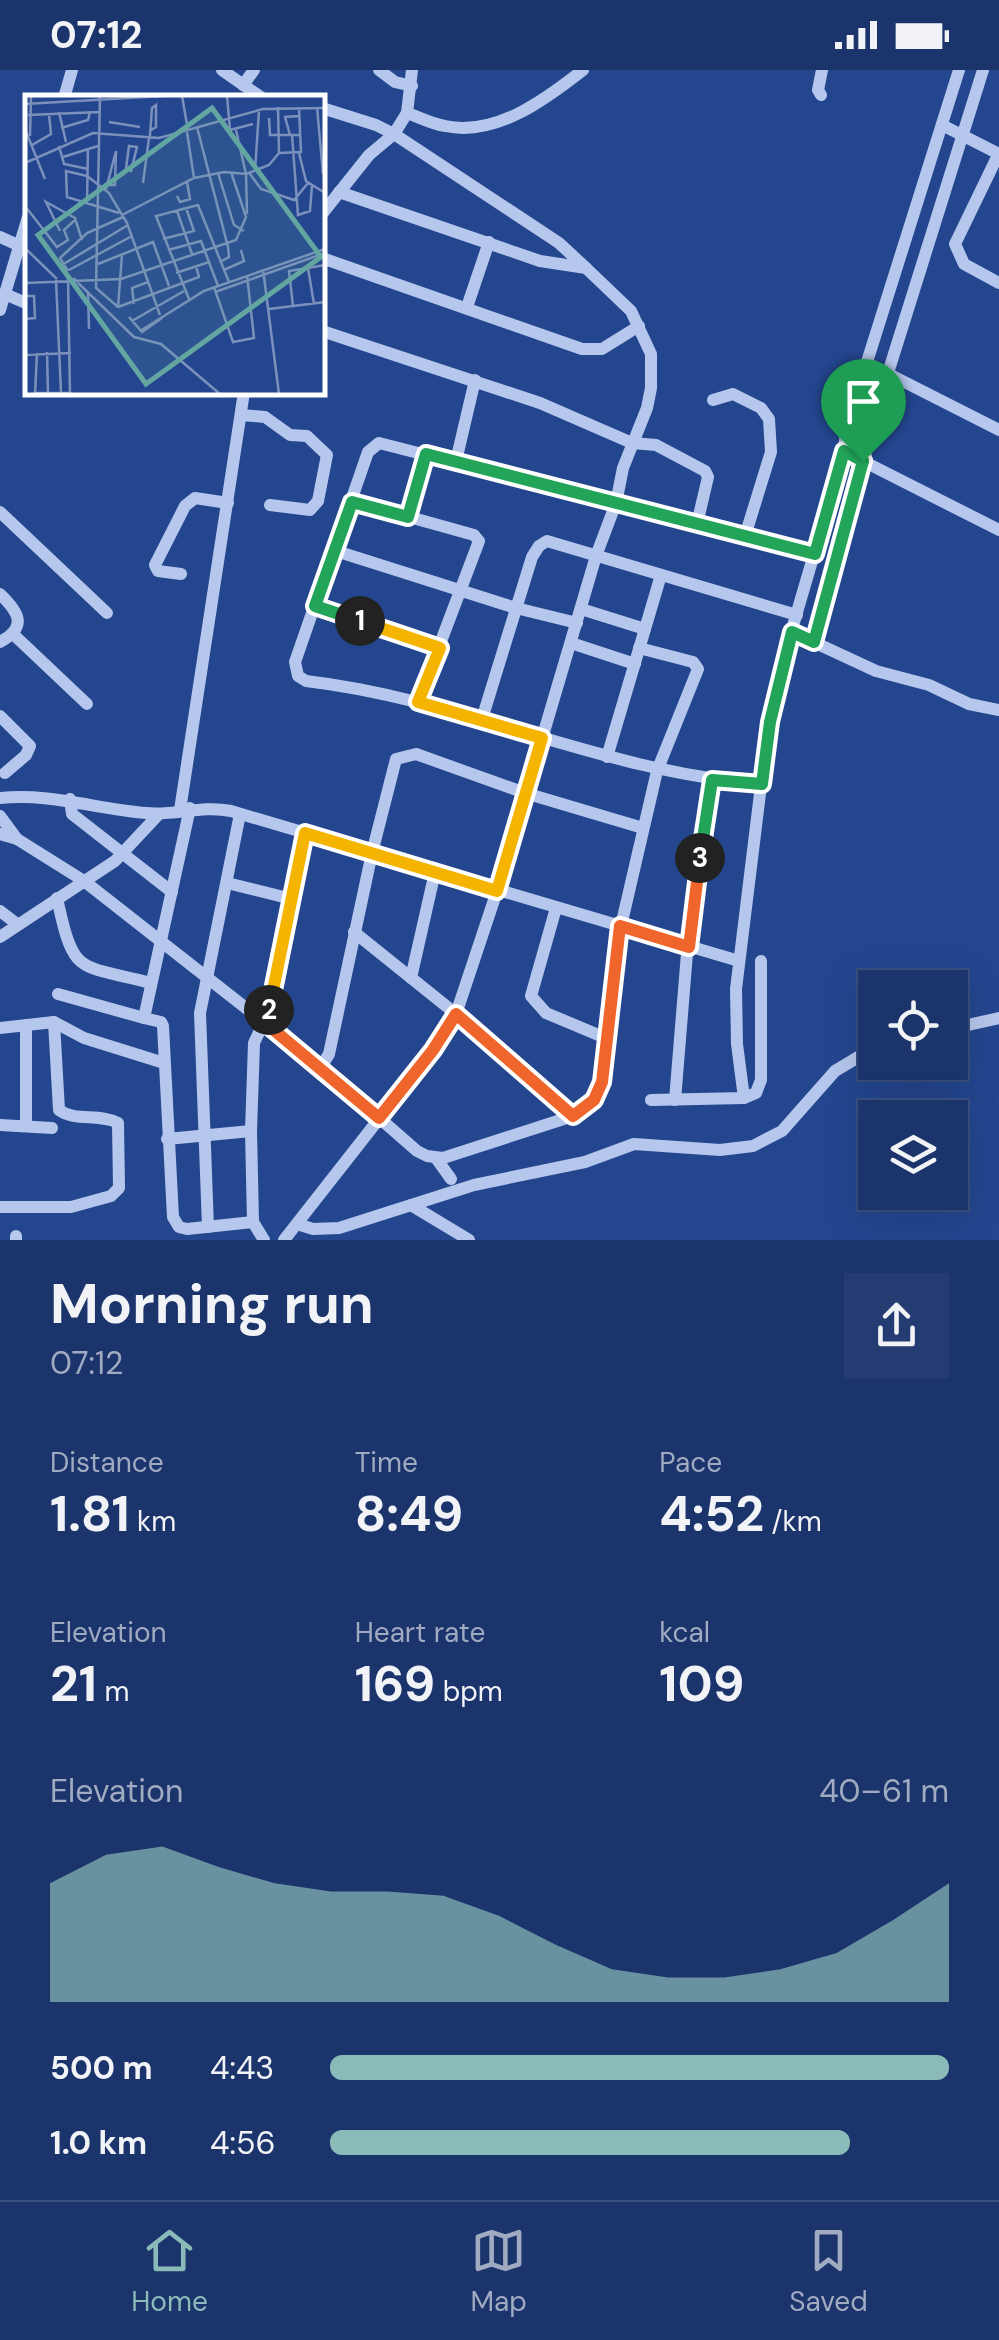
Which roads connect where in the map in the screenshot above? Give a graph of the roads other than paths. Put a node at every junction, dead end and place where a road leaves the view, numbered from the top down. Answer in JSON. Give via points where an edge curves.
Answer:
{"nodes":[{"id":1,"x":72,"y":70,"type":"edge"},
{"id":2,"x":222,"y":70,"type":"edge"},
{"id":3,"x":254,"y":70,"type":"edge"},
{"id":4,"x":379,"y":70,"type":"edge"},
{"id":5,"x":412,"y":70,"type":"edge"},
{"id":6,"x":583,"y":70,"type":"edge"},
{"id":7,"x":822,"y":70,"type":"edge"},
{"id":8,"x":960,"y":70,"type":"edge"},
{"id":9,"x":983,"y":70,"type":"edge"},
{"id":10,"x":243,"y":86,"type":"junction"},
{"id":11,"x":412,"y":86,"type":"junction"},
{"id":12,"x":65,"y":95,"type":"edge"},
{"id":13,"x":257,"y":95,"type":"edge"},
{"id":14,"x":821,"y":96,"type":"dead end"},
{"id":15,"x":325,"y":109,"type":"edge"},
{"id":16,"x":407,"y":113,"type":"junction"},
{"id":17,"x":942,"y":124,"type":"junction"},
{"id":18,"x":394,"y":134,"type":"junction"},
{"id":19,"x":962,"y":135,"type":"junction"},
{"id":20,"x":999,"y":154,"type":"edge"},
{"id":21,"x":339,"y":192,"type":"junction"},
{"id":22,"x":325,"y":210,"type":"edge"},
{"id":23,"x":0,"y":237,"type":"edge"},
{"id":24,"x":489,"y":242,"type":"junction"},
{"id":25,"x":20,"y":254,"type":"edge"},
{"id":26,"x":325,"y":259,"type":"edge"},
{"id":27,"x":586,"y":268,"type":"junction"},
{"id":28,"x":999,"y":283,"type":"edge"},
{"id":29,"x":5,"y":294,"type":"junction"},
{"id":30,"x":25,"y":303,"type":"edge"},
{"id":31,"x":467,"y":307,"type":"junction"},
{"id":32,"x":0,"y":310,"type":"edge"},
{"id":33,"x":639,"y":326,"type":"junction"},
{"id":34,"x":325,"y":331,"type":"edge"},
{"id":35,"x":867,"y":362,"type":"junction"},
{"id":36,"x":888,"y":373,"type":"junction"},
{"id":37,"x":475,"y":380,"type":"junction"},
{"id":38,"x":244,"y":395,"type":"edge"},
{"id":39,"x":713,"y":400,"type":"dead end"},
{"id":40,"x":241,"y":415,"type":"junction"},
{"id":41,"x":999,"y":430,"type":"edge"},
{"id":42,"x":632,"y":443,"type":"junction"},
{"id":43,"x":844,"y":451,"type":"junction"},
{"id":44,"x":426,"y":454,"type":"junction"},
{"id":45,"x":863,"y":461,"type":"junction"},
{"id":46,"x":456,"y":462,"type":"junction"},
{"id":47,"x":352,"y":502,"type":"junction"},
{"id":48,"x":228,"y":503,"type":"junction"},
{"id":49,"x":616,"y":503,"type":"junction"},
{"id":50,"x":270,"y":505,"type":"dead end"},
{"id":51,"x":0,"y":512,"type":"edge"},
{"id":52,"x":408,"y":517,"type":"junction"},
{"id":53,"x":698,"y":524,"type":"junction"},
{"id":54,"x":999,"y":530,"type":"edge"},
{"id":55,"x":745,"y":536,"type":"junction"},
{"id":56,"x":336,"y":551,"type":"junction"},
{"id":57,"x":815,"y":554,"type":"junction"},
{"id":58,"x":596,"y":556,"type":"junction"},
{"id":59,"x":181,"y":574,"type":"dead end"},
{"id":60,"x":661,"y":575,"type":"junction"},
{"id":61,"x":462,"y":591,"type":"junction"},
{"id":62,"x":0,"y":594,"type":"edge"},
{"id":63,"x":315,"y":606,"type":"junction"},
{"id":64,"x":516,"y":608,"type":"junction"},
{"id":65,"x":107,"y":613,"type":"dead end"},
{"id":66,"x":797,"y":615,"type":"junction"},
{"id":67,"x":579,"y":616,"type":"junction"},
{"id":68,"x":645,"y":629,"type":"junction"},
{"id":69,"x":792,"y":632,"type":"junction"},
{"id":70,"x":13,"y":634,"type":"junction"},
{"id":71,"x":0,"y":642,"type":"edge"},
{"id":72,"x":814,"y":642,"type":"junction"},
{"id":73,"x":570,"y":643,"type":"junction"},
{"id":74,"x":440,"y":648,"type":"junction"},
{"id":75,"x":639,"y":648,"type":"junction"},
{"id":76,"x":634,"y":664,"type":"junction"},
{"id":77,"x":418,"y":702,"type":"junction"},
{"id":78,"x":87,"y":704,"type":"dead end"},
{"id":79,"x":999,"y":710,"type":"edge"},
{"id":80,"x":0,"y":716,"type":"edge"},
{"id":81,"x":482,"y":719,"type":"junction"},
{"id":82,"x":542,"y":738,"type":"junction"},
{"id":83,"x":607,"y":757,"type":"junction"},
{"id":84,"x":3,"y":770,"type":"edge"},
{"id":85,"x":656,"y":770,"type":"junction"},
{"id":86,"x":712,"y":780,"type":"junction"},
{"id":87,"x":762,"y":784,"type":"junction"},
{"id":88,"x":525,"y":793,"type":"junction"},
{"id":89,"x":7,"y":797,"type":"edge"},
{"id":90,"x":70,"y":799,"type":"junction"},
{"id":91,"x":185,"y":809,"type":"junction"},
{"id":92,"x":159,"y":814,"type":"junction"},
{"id":93,"x":240,"y":814,"type":"junction"},
{"id":94,"x":0,"y":816,"type":"edge"},
{"id":95,"x":644,"y":828,"type":"junction"},
{"id":96,"x":305,"y":833,"type":"junction"},
{"id":97,"x":0,"y":834,"type":"edge"},
{"id":98,"x":17,"y":840,"type":"junction"},
{"id":99,"x":123,"y":854,"type":"junction"},
{"id":100,"x":372,"y":854,"type":"junction"},
{"id":101,"x":435,"y":872,"type":"junction"},
{"id":102,"x":84,"y":881,"type":"junction"},
{"id":103,"x":227,"y":883,"type":"junction"},
{"id":104,"x":497,"y":891,"type":"junction"},
{"id":105,"x":172,"y":892,"type":"junction"},
{"id":106,"x":57,"y":898,"type":"junction"},
{"id":107,"x":292,"y":899,"type":"junction"},
{"id":108,"x":556,"y":908,"type":"junction"},
{"id":109,"x":0,"y":911,"type":"edge"},
{"id":110,"x":17,"y":924,"type":"junction"},
{"id":111,"x":620,"y":926,"type":"junction"},
{"id":112,"x":354,"y":932,"type":"junction"},
{"id":113,"x":0,"y":937,"type":"edge"},
{"id":114,"x":161,"y":942,"type":"junction"},
{"id":115,"x":689,"y":947,"type":"junction"},
{"id":116,"x":738,"y":961,"type":"junction"},
{"id":117,"x":760,"y":962,"type":"dead end"},
{"id":118,"x":207,"y":976,"type":"junction"},
{"id":119,"x":411,"y":978,"type":"junction"},
{"id":120,"x":151,"y":984,"type":"junction"},
{"id":121,"x":58,"y":994,"type":"dead end"},
{"id":122,"x":456,"y":1014,"type":"junction"},
{"id":123,"x":144,"y":1018,"type":"junction"},
{"id":124,"x":999,"y":1018,"type":"edge"},
{"id":125,"x":263,"y":1021,"type":"junction"},
{"id":126,"x":54,"y":1022,"type":"junction"},
{"id":127,"x":26,"y":1025,"type":"junction"},
{"id":128,"x":968,"y":1025,"type":"edge"},
{"id":129,"x":0,"y":1028,"type":"edge"},
{"id":130,"x":608,"y":1039,"type":"junction"},
{"id":131,"x":858,"y":1056,"type":"edge"},
{"id":132,"x":164,"y":1063,"type":"junction"},
{"id":133,"x":321,"y":1067,"type":"junction"},
{"id":134,"x":744,"y":1098,"type":"junction"},
{"id":135,"x":651,"y":1100,"type":"dead end"},
{"id":136,"x":676,"y":1100,"type":"junction"},
{"id":137,"x":573,"y":1116,"type":"junction"},
{"id":138,"x":379,"y":1118,"type":"junction"},
{"id":139,"x":0,"y":1124,"type":"edge"},
{"id":140,"x":26,"y":1125,"type":"junction"},
{"id":141,"x":52,"y":1128,"type":"dead end"},
{"id":142,"x":250,"y":1131,"type":"junction"},
{"id":143,"x":202,"y":1136,"type":"junction"},
{"id":144,"x":167,"y":1139,"type":"junction"},
{"id":145,"x":436,"y":1158,"type":"junction"},
{"id":146,"x":450,"y":1180,"type":"dead end"},
{"id":147,"x":411,"y":1205,"type":"junction"},
{"id":148,"x":0,"y":1207,"type":"edge"},
{"id":149,"x":254,"y":1222,"type":"junction"},
{"id":150,"x":297,"y":1224,"type":"junction"},
{"id":151,"x":208,"y":1227,"type":"junction"},
{"id":152,"x":264,"y":1240,"type":"edge"},
{"id":153,"x":284,"y":1240,"type":"edge"},
{"id":154,"x":469,"y":1240,"type":"edge"}],
"edges":[{"from":1,"to":12,"type":"street"},
{"from":2,"to":10,"type":"street"},
{"from":3,"to":10,"type":"street"},
{"from":4,"to":11,"type":"street"},
{"from":5,"to":11,"type":"street"},
{"from":6,"to":16,"type":"street","via":[[544,100],[476,126],[447,127]]},
{"from":7,"to":14,"type":"street"},
{"from":8,"to":17,"type":"street"},
{"from":9,"to":19,"type":"street"},
{"from":10,"to":13,"type":"street"},
{"from":11,"to":16,"type":"street"},
{"from":15,"to":18,"type":"street"},
{"from":16,"to":18,"type":"street"},
{"from":17,"to":19,"type":"street"},
{"from":17,"to":35,"type":"street"},
{"from":18,"to":21,"type":"street"},
{"from":18,"to":27,"type":"street"},
{"from":19,"to":20,"type":"street"},
{"from":19,"to":36,"type":"street"},
{"from":20,"to":28,"type":"street","via":[[955,244],[964,264]]},
{"from":21,"to":22,"type":"street"},
{"from":21,"to":24,"type":"street"},
{"from":23,"to":25,"type":"street"},
{"from":24,"to":27,"type":"street","via":[[540,261]]},
{"from":24,"to":31,"type":"street"},
{"from":25,"to":29,"type":"street"},
{"from":26,"to":31,"type":"street"},
{"from":27,"to":33,"type":"street"},
{"from":29,"to":30,"type":"street"},
{"from":29,"to":32,"type":"street"},
{"from":31,"to":33,"type":"street","via":[[593,350]]},
{"from":33,"to":42,"type":"street","via":[[653,369]]},
{"from":34,"to":37,"type":"street"},
{"from":35,"to":36,"type":"street"},
{"from":35,"to":43,"type":"street"},
{"from":36,"to":41,"type":"street"},
{"from":36,"to":45,"type":"street"},
{"from":37,"to":42,"type":"street"},
{"from":37,"to":46,"type":"street"},
{"from":38,"to":40,"type":"street"},
{"from":39,"to":55,"type":"street","via":[[734,394],[769,419],[771,452]]},
{"from":40,"to":48,"type":"street"},
{"from":40,"to":50,"type":"street","via":[[265,417],[290,436],[307,436],[327,455],[310,510]]},
{"from":42,"to":49,"type":"street"},
{"from":42,"to":53,"type":"street","via":[[656,445],[707,473]]},
{"from":43,"to":45,"type":"street"},
{"from":43,"to":57,"type":"street"},
{"from":44,"to":46,"type":"street"},
{"from":44,"to":47,"type":"street","via":[[383,442],[372,446]]},
{"from":44,"to":52,"type":"street"},
{"from":45,"to":54,"type":"street"},
{"from":45,"to":72,"type":"street"},
{"from":46,"to":49,"type":"street"},
{"from":47,"to":52,"type":"street"},
{"from":47,"to":56,"type":"street"},
{"from":48,"to":59,"type":"street","via":[[194,498],[185,506],[154,565]]},
{"from":48,"to":91,"type":"street"},
{"from":49,"to":53,"type":"street"},
{"from":49,"to":58,"type":"street"},
{"from":51,"to":65,"type":"street"},
{"from":52,"to":61,"type":"street","via":[[478,539]]},
{"from":53,"to":55,"type":"street"},
{"from":55,"to":57,"type":"street"},
{"from":56,"to":61,"type":"street"},
{"from":56,"to":63,"type":"street"},
{"from":57,"to":66,"type":"street"},
{"from":58,"to":60,"type":"street"},
{"from":58,"to":64,"type":"street","via":[[542,543]]},
{"from":58,"to":67,"type":"street"},
{"from":60,"to":66,"type":"street"},
{"from":60,"to":68,"type":"street"},
{"from":61,"to":64,"type":"street"},
{"from":61,"to":74,"type":"street"},
{"from":62,"to":70,"type":"street","via":[[17,616]]},
{"from":63,"to":74,"type":"street"},
{"from":63,"to":77,"type":"street","via":[[295,662],[298,676]]},
{"from":64,"to":67,"type":"street"},
{"from":64,"to":81,"type":"street"},
{"from":66,"to":69,"type":"street"},
{"from":67,"to":68,"type":"street"},
{"from":67,"to":73,"type":"street"},
{"from":68,"to":75,"type":"street"},
{"from":69,"to":72,"type":"street"},
{"from":69,"to":87,"type":"street"},
{"from":70,"to":71,"type":"street"},
{"from":70,"to":78,"type":"street"},
{"from":72,"to":79,"type":"street"},
{"from":73,"to":76,"type":"street"},
{"from":73,"to":82,"type":"street"},
{"from":74,"to":77,"type":"street"},
{"from":75,"to":76,"type":"street"},
{"from":75,"to":85,"type":"street","via":[[698,669]]},
{"from":76,"to":83,"type":"street"},
{"from":77,"to":81,"type":"street"},
{"from":80,"to":84,"type":"street","via":[[30,748]]},
{"from":81,"to":82,"type":"street"},
{"from":82,"to":83,"type":"street"},
{"from":82,"to":88,"type":"street"},
{"from":83,"to":85,"type":"street"},
{"from":84,"to":89,"type":"street"},
{"from":85,"to":86,"type":"street"},
{"from":85,"to":95,"type":"street"},
{"from":86,"to":87,"type":"street"},
{"from":86,"to":115,"type":"street"},
{"from":87,"to":116,"type":"street"},
{"from":88,"to":95,"type":"street"},
{"from":88,"to":100,"type":"street","via":[[416,754],[401,756]]},
{"from":88,"to":104,"type":"street"},
{"from":89,"to":90,"type":"street"},
{"from":90,"to":92,"type":"street"},
{"from":90,"to":99,"type":"street","via":[[72,814]]},
{"from":91,"to":92,"type":"street"},
{"from":91,"to":93,"type":"street"},
{"from":91,"to":105,"type":"street"},
{"from":92,"to":99,"type":"street"},
{"from":93,"to":96,"type":"street"},
{"from":93,"to":103,"type":"street"},
{"from":94,"to":98,"type":"street"},
{"from":95,"to":111,"type":"street"},
{"from":96,"to":100,"type":"street"},
{"from":96,"to":107,"type":"street"},
{"from":97,"to":98,"type":"street"},
{"from":98,"to":102,"type":"street"},
{"from":99,"to":102,"type":"street"},
{"from":99,"to":105,"type":"street"},
{"from":100,"to":101,"type":"street"},
{"from":100,"to":112,"type":"street"},
{"from":101,"to":104,"type":"street"},
{"from":101,"to":119,"type":"street"},
{"from":102,"to":106,"type":"street"},
{"from":102,"to":114,"type":"street"},
{"from":103,"to":107,"type":"street"},
{"from":103,"to":118,"type":"street"},
{"from":104,"to":108,"type":"street"},
{"from":104,"to":122,"type":"street"},
{"from":105,"to":114,"type":"street"},
{"from":106,"to":110,"type":"street"},
{"from":106,"to":120,"type":"street","via":[[68,947],[80,963]]},
{"from":107,"to":125,"type":"street"},
{"from":108,"to":111,"type":"street"},
{"from":108,"to":130,"type":"street","via":[[531,996],[546,1013]]},
{"from":109,"to":110,"type":"street"},
{"from":110,"to":113,"type":"street"},
{"from":111,"to":115,"type":"street"},
{"from":111,"to":130,"type":"street"},
{"from":112,"to":119,"type":"street"},
{"from":112,"to":133,"type":"street"},
{"from":114,"to":118,"type":"street"},
{"from":114,"to":120,"type":"street"},
{"from":115,"to":116,"type":"street"},
{"from":115,"to":136,"type":"street"},
{"from":116,"to":134,"type":"street"},
{"from":117,"to":134,"type":"street","via":[[760,1085]]},
{"from":118,"to":125,"type":"street"},
{"from":118,"to":143,"type":"street","via":[[200,1014]]},
{"from":119,"to":122,"type":"street"},
{"from":120,"to":123,"type":"street"},
{"from":121,"to":123,"type":"street"},
{"from":122,"to":137,"type":"street"},
{"from":122,"to":138,"type":"street"},
{"from":123,"to":132,"type":"street","via":[[163,1026]]},
{"from":124,"to":128,"type":"street"},
{"from":125,"to":133,"type":"street"},
{"from":125,"to":142,"type":"street","via":[[254,1043]]},
{"from":126,"to":127,"type":"street"},
{"from":126,"to":132,"type":"street"},
{"from":126,"to":148,"type":"street","via":[[59,1110],[118,1123],[119,1188],[112,1196],[71,1206]]},
{"from":127,"to":129,"type":"street"},
{"from":127,"to":140,"type":"street"},
{"from":130,"to":137,"type":"street","via":[[601,1088]]},
{"from":131,"to":147,"type":"street","via":[[835,1070],[782,1131],[753,1146],[634,1144]]},
{"from":132,"to":144,"type":"street"},
{"from":133,"to":138,"type":"street"},
{"from":134,"to":136,"type":"street"},
{"from":135,"to":136,"type":"street"},
{"from":137,"to":145,"type":"street"},
{"from":138,"to":145,"type":"street","via":[[416,1151]]},
{"from":138,"to":150,"type":"street"},
{"from":139,"to":140,"type":"street"},
{"from":140,"to":141,"type":"street"},
{"from":142,"to":143,"type":"street"},
{"from":142,"to":149,"type":"street"},
{"from":143,"to":144,"type":"street"},
{"from":143,"to":151,"type":"street"},
{"from":144,"to":151,"type":"street","via":[[175,1223],[182,1229]]},
{"from":145,"to":146,"type":"street"},
{"from":147,"to":150,"type":"street","via":[[331,1230]]},
{"from":147,"to":154,"type":"street"},
{"from":149,"to":151,"type":"street"},
{"from":149,"to":152,"type":"street"},
{"from":150,"to":153,"type":"street"}]}
